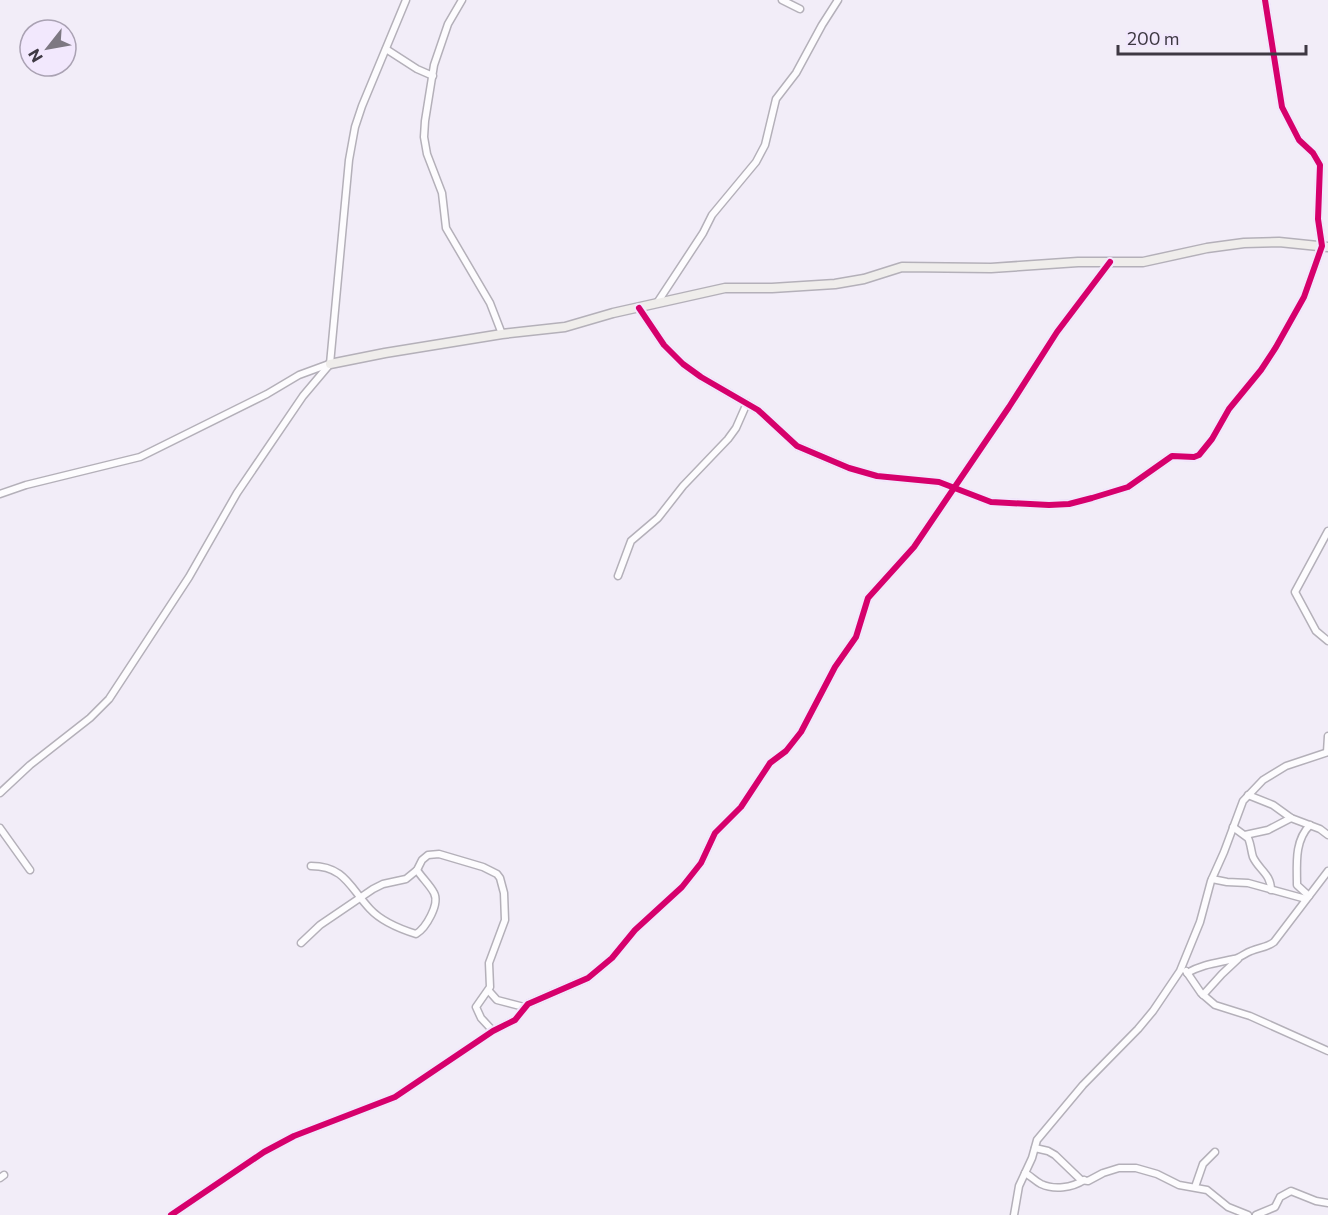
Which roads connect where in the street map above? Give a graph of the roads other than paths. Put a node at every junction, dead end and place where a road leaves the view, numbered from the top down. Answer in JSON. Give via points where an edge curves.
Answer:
{"nodes":[{"id":1,"x":406,"y":0,"type":"edge"},
{"id":2,"x":462,"y":0,"type":"edge"},
{"id":3,"x":782,"y":0,"type":"edge"},
{"id":4,"x":838,"y":0,"type":"edge"},
{"id":5,"x":1265,"y":0,"type":"edge"},
{"id":6,"x":800,"y":9,"type":"dead end"},
{"id":7,"x":386,"y":49,"type":"junction"},
{"id":8,"x":433,"y":76,"type":"junction"},
{"id":9,"x":1325,"y":246,"type":"edge"},
{"id":10,"x":1110,"y":262,"type":"junction"},
{"id":11,"x":657,"y":304,"type":"junction"},
{"id":12,"x":639,"y":308,"type":"junction"},
{"id":13,"x":502,"y":334,"type":"junction"},
{"id":14,"x":330,"y":364,"type":"junction"},
{"id":15,"x":747,"y":403,"type":"junction"},
{"id":16,"x":954,"y":488,"type":"junction"},
{"id":17,"x":0,"y":494,"type":"edge"},
{"id":18,"x":1328,"y":531,"type":"edge"},
{"id":19,"x":618,"y":576,"type":"dead end"},
{"id":20,"x":1328,"y":641,"type":"edge"},
{"id":21,"x":1328,"y":736,"type":"edge"},
{"id":22,"x":1327,"y":752,"type":"edge"},
{"id":23,"x":0,"y":793,"type":"edge"},
{"id":24,"x":1248,"y":795,"type":"junction"},
{"id":25,"x":1291,"y":818,"type":"junction"},
{"id":26,"x":1310,"y":825,"type":"junction"},
{"id":27,"x":1233,"y":827,"type":"junction"},
{"id":28,"x":0,"y":828,"type":"edge"},
{"id":29,"x":1245,"y":835,"type":"junction"},
{"id":30,"x":1328,"y":836,"type":"edge"},
{"id":31,"x":311,"y":866,"type":"dead end"},
{"id":32,"x":30,"y":870,"type":"dead end"},
{"id":33,"x":417,"y":870,"type":"junction"},
{"id":34,"x":1328,"y":871,"type":"edge"},
{"id":35,"x":1212,"y":879,"type":"junction"},
{"id":36,"x":1271,"y":890,"type":"junction"},
{"id":37,"x":1308,"y":897,"type":"junction"},
{"id":38,"x":361,"y":898,"type":"junction"},
{"id":39,"x":301,"y":943,"type":"dead end"},
{"id":40,"x":1241,"y":956,"type":"junction"},
{"id":41,"x":1182,"y":965,"type":"junction"},
{"id":42,"x":1187,"y":973,"type":"junction"},
{"id":43,"x":489,"y":992,"type":"junction"},
{"id":44,"x":1203,"y":995,"type":"junction"},
{"id":45,"x":524,"y":1008,"type":"junction"},
{"id":46,"x":494,"y":1031,"type":"junction"},
{"id":47,"x":1327,"y":1050,"type":"edge"},
{"id":48,"x":1035,"y":1148,"type":"junction"},
{"id":49,"x":1215,"y":1152,"type":"dead end"},
{"id":50,"x":1025,"y":1173,"type":"junction"},
{"id":51,"x":1084,"y":1180,"type":"junction"},
{"id":52,"x":1195,"y":1188,"type":"junction"},
{"id":53,"x":1328,"y":1203,"type":"edge"},
{"id":54,"x":171,"y":1215,"type":"edge"},
{"id":55,"x":1014,"y":1215,"type":"edge"},
{"id":56,"x":1248,"y":1215,"type":"edge"},
{"id":57,"x":1256,"y":1215,"type":"edge"}],
"edges":[{"from":1,"to":7,"type":"street"},
{"from":2,"to":8,"type":"street","via":[[448,24]]},
{"from":3,"to":6,"type":"street"},
{"from":4,"to":11,"type":"street","via":[[796,74],[776,99],[765,145],[756,162],[712,215]]},
{"from":5,"to":9,"type":"street","via":[[1282,107],[1299,140],[1320,165],[1318,219]]},
{"from":7,"to":8,"type":"street"},
{"from":7,"to":14,"type":"street","via":[[362,105],[351,149]]},
{"from":8,"to":13,"type":"street","via":[[424,137],[442,194],[445,225],[490,303]]},
{"from":9,"to":10,"type":"main road","via":[[1244,243],[1143,262]]},
{"from":9,"to":16,"type":"street","via":[[1304,297],[1276,346],[1200,455],[1172,456],[1128,487],[1069,504],[991,502]]},
{"from":10,"to":11,"type":"main road","via":[[991,268],[902,267],[841,283],[724,288]]},
{"from":10,"to":16,"type":"street","via":[[1056,332]]},
{"from":11,"to":12,"type":"main road"},
{"from":12,"to":13,"type":"main road","via":[[565,327]]},
{"from":12,"to":15,"type":"street","via":[[664,345],[683,364]]},
{"from":13,"to":14,"type":"main road"},
{"from":14,"to":17,"type":"street","via":[[299,375],[140,457]]},
{"from":14,"to":23,"type":"street","via":[[303,396],[241,488],[189,577],[109,699]]},
{"from":15,"to":16,"type":"street","via":[[797,446],[811,453],[877,476],[924,480]]},
{"from":15,"to":19,"type":"street","via":[[728,439],[658,518],[631,541]]},
{"from":16,"to":45,"type":"street","via":[[914,547],[868,598],[856,637],[835,667],[801,732],[770,763],[741,807],[715,833],[691,878],[635,930],[600,970]]},
{"from":18,"to":20,"type":"street","via":[[1295,590],[1316,631]]},
{"from":21,"to":22,"type":"street"},
{"from":22,"to":24,"type":"street","via":[[1286,766]]},
{"from":24,"to":25,"type":"street"},
{"from":24,"to":27,"type":"street"},
{"from":25,"to":26,"type":"street"},
{"from":25,"to":29,"type":"street","via":[[1268,830]]},
{"from":26,"to":30,"type":"street"},
{"from":26,"to":37,"type":"street","via":[[1295,861],[1297,885]]},
{"from":27,"to":29,"type":"street"},
{"from":27,"to":35,"type":"street"},
{"from":28,"to":32,"type":"street"},
{"from":29,"to":36,"type":"street","via":[[1254,858],[1271,882]]},
{"from":31,"to":38,"type":"street","via":[[332,869],[351,883]]},
{"from":33,"to":38,"type":"street","via":[[402,880],[382,884]]},
{"from":33,"to":38,"type":"street","via":[[436,898],[429,920],[416,934],[392,925],[370,910]]},
{"from":33,"to":43,"type":"street","via":[[425,857],[434,853],[483,867],[500,878],[505,920],[489,963]]},
{"from":34,"to":37,"type":"street"},
{"from":35,"to":36,"type":"street"},
{"from":35,"to":41,"type":"street"},
{"from":36,"to":37,"type":"street"},
{"from":37,"to":40,"type":"street","via":[[1274,942]]},
{"from":38,"to":39,"type":"street","via":[[320,924]]},
{"from":40,"to":42,"type":"street"},
{"from":40,"to":44,"type":"street"},
{"from":41,"to":42,"type":"street"},
{"from":41,"to":48,"type":"street","via":[[1153,1011],[1068,1102],[1037,1140]]},
{"from":42,"to":44,"type":"street"},
{"from":43,"to":45,"type":"street","via":[[497,1000]]},
{"from":43,"to":46,"type":"street","via":[[476,1007]]},
{"from":44,"to":47,"type":"street","via":[[1215,1005]]},
{"from":45,"to":46,"type":"street","via":[[515,1020]]},
{"from":46,"to":54,"type":"street","via":[[408,1090],[273,1147]]},
{"from":48,"to":50,"type":"street"},
{"from":48,"to":51,"type":"street","via":[[1055,1155]]},
{"from":49,"to":52,"type":"street","via":[[1203,1164]]},
{"from":50,"to":51,"type":"street","via":[[1053,1187]]},
{"from":50,"to":55,"type":"street"},
{"from":51,"to":52,"type":"street","via":[[1119,1168],[1136,1168]]},
{"from":52,"to":56,"type":"street","via":[[1207,1190],[1228,1207]]},
{"from":53,"to":57,"type":"street","via":[[1291,1191],[1280,1197],[1275,1208]]}]}
